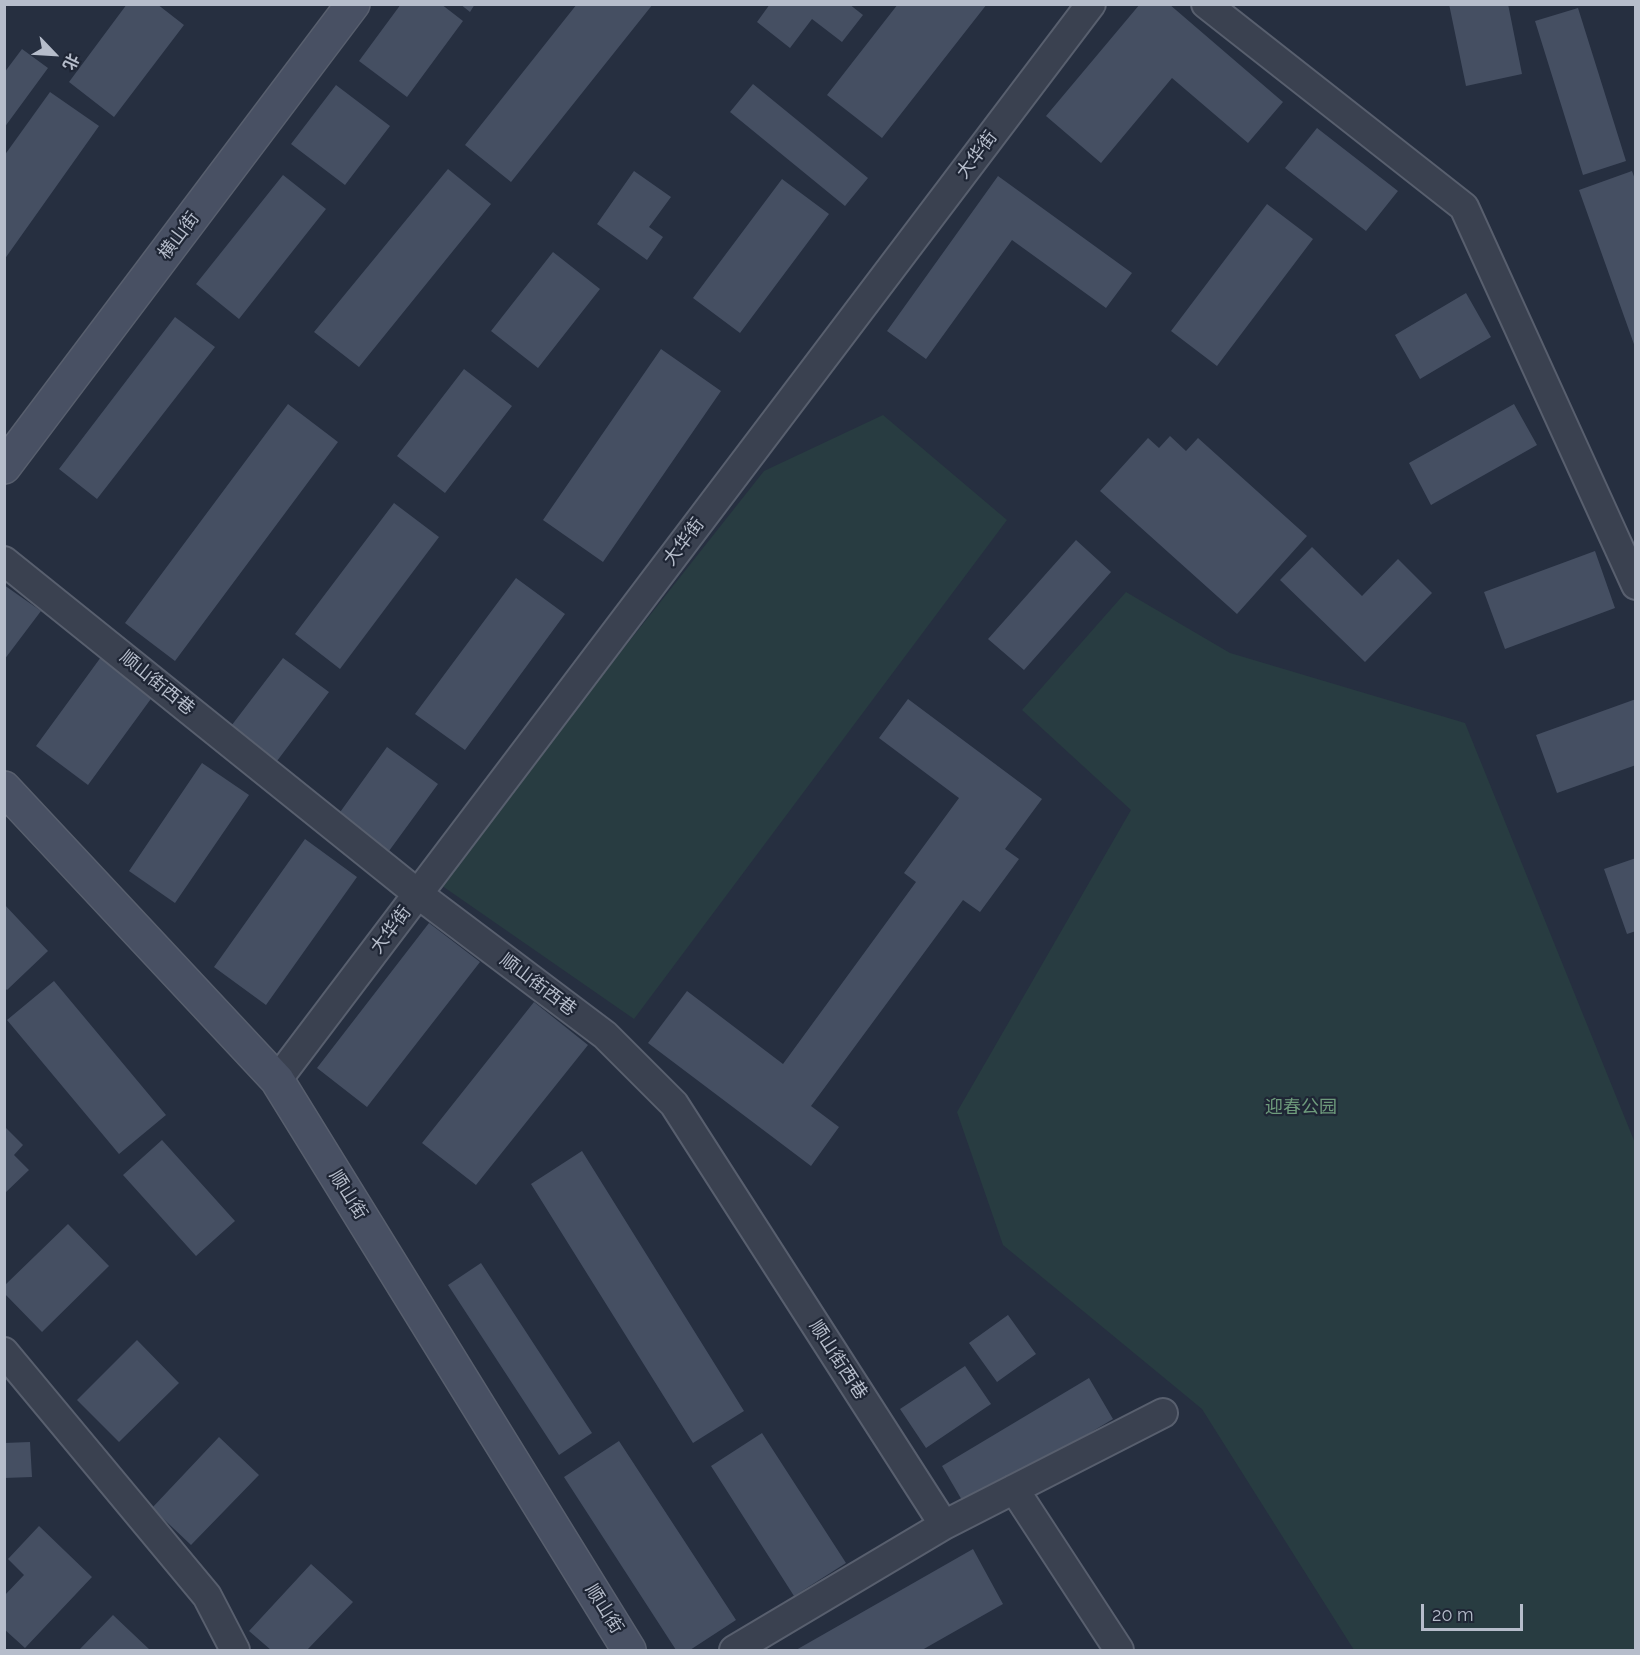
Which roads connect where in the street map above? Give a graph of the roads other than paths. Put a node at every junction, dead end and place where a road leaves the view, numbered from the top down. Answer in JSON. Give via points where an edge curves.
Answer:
{"nodes":[{"id":1,"x":353,"y":4,"type":"edge"},
{"id":2,"x":1091,"y":4,"type":"edge"},
{"id":3,"x":1206,"y":4,"type":"edge"},
{"id":4,"x":4,"y":467,"type":"edge"},
{"id":5,"x":4,"y":561,"type":"edge"},
{"id":6,"x":1635,"y":585,"type":"edge"},
{"id":7,"x":4,"y":788,"type":"edge"},
{"id":8,"x":418,"y":894,"type":"junction"},
{"id":9,"x":277,"y":1080,"type":"junction"},
{"id":10,"x":4,"y":1352,"type":"edge"},
{"id":11,"x":1163,"y":1413,"type":"dead end"},
{"id":12,"x":1014,"y":1489,"type":"junction"},
{"id":13,"x":944,"y":1525,"type":"junction"},
{"id":14,"x":235,"y":1650,"type":"edge"},
{"id":15,"x":629,"y":1650,"type":"edge"},
{"id":16,"x":734,"y":1650,"type":"edge"},
{"id":17,"x":1119,"y":1650,"type":"edge"}],
"edges":[{"from":1,"to":4,"type":"street","name":"横山街"},
{"from":2,"to":8,"type":"street","name":"大华街"},
{"from":3,"to":6,"type":"street","via":[[1464,207]]},
{"from":5,"to":8,"type":"street","name":"顺山街西巷"},
{"from":7,"to":9,"type":"street","name":"顺山街"},
{"from":8,"to":9,"type":"street","name":"大华街"},
{"from":8,"to":13,"type":"street","name":"顺山街西巷","via":[[605,1035],[674,1104]]},
{"from":9,"to":15,"type":"street","name":"顺山街"},
{"from":10,"to":14,"type":"street","via":[[207,1596]]},
{"from":11,"to":12,"type":"street"},
{"from":12,"to":13,"type":"street"},
{"from":12,"to":17,"type":"street"},
{"from":13,"to":16,"type":"street"}]}
